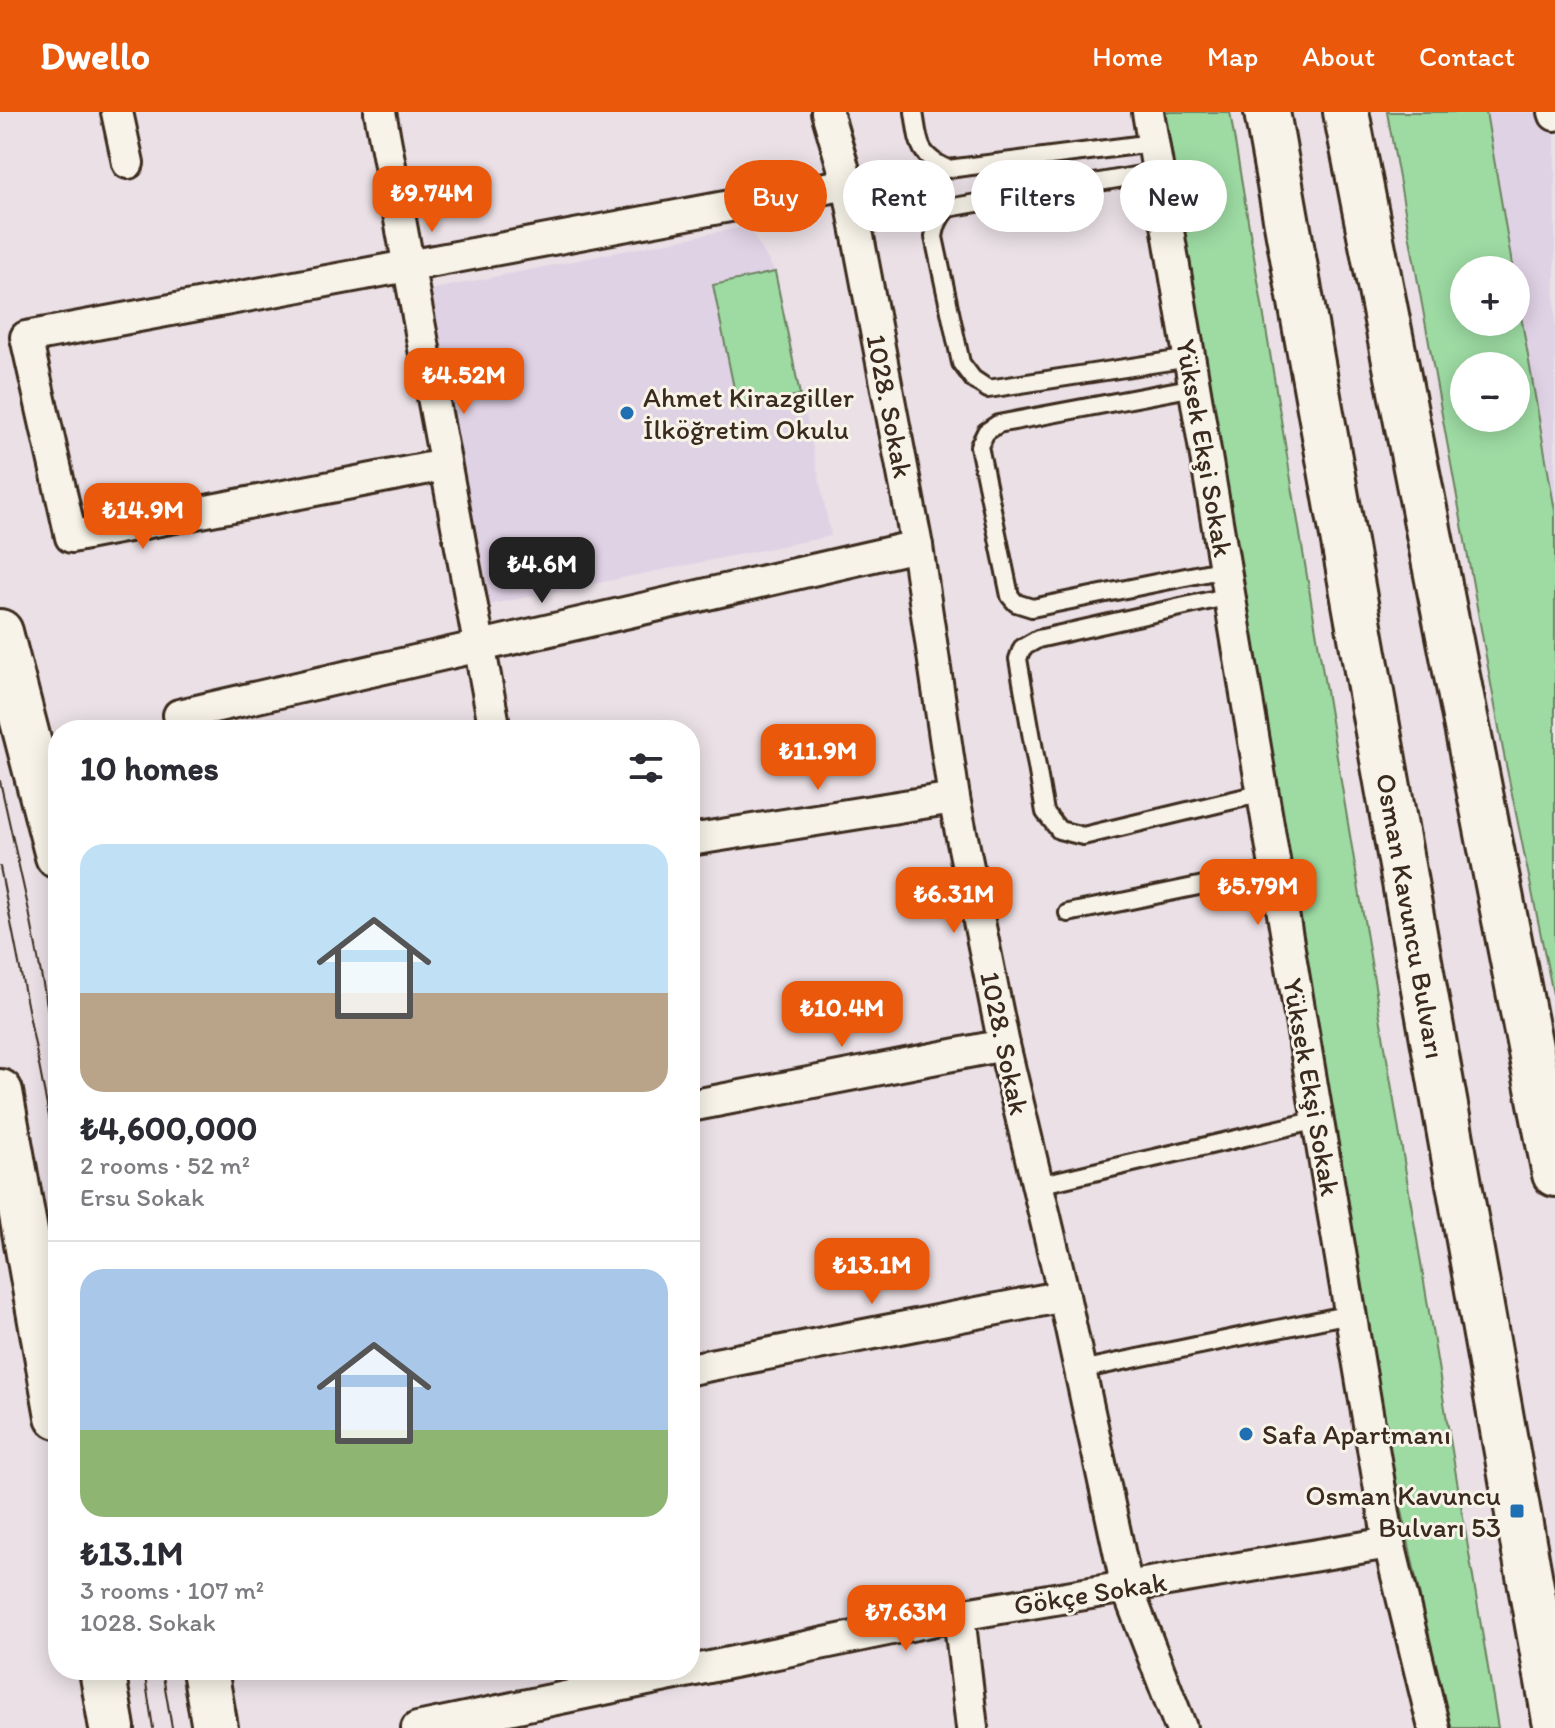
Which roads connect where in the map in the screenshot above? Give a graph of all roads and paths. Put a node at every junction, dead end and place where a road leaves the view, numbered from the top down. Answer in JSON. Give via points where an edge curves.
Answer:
{"nodes":[{"id":1,"x":117,"y":112,"type":"edge"},
{"id":2,"x":380,"y":112,"type":"edge"},
{"id":3,"x":827,"y":112,"type":"edge"},
{"id":4,"x":914,"y":112,"type":"edge"},
{"id":5,"x":1148,"y":112,"type":"edge"},
{"id":6,"x":1267,"y":112,"type":"edge"},
{"id":7,"x":1346,"y":112,"type":"edge"},
{"id":8,"x":1156,"y":157,"type":"junction"},
{"id":9,"x":128,"y":163,"type":"dead end"},
{"id":10,"x":843,"y":167,"type":"edge"},
{"id":11,"x":843,"y":185,"type":"edge"},
{"id":12,"x":857,"y":232,"type":"edge"},
{"id":13,"x":408,"y":266,"type":"junction"},
{"id":14,"x":1192,"y":373,"type":"junction"},
{"id":15,"x":445,"y":465,"type":"junction"},
{"id":16,"x":917,"y":546,"type":"junction"},
{"id":17,"x":1228,"y":583,"type":"junction"},
{"id":18,"x":0,"y":632,"type":"edge"},
{"id":19,"x":479,"y":648,"type":"junction"},
{"id":20,"x":179,"y":715,"type":"dead end"},
{"id":21,"x":493,"y":720,"type":"edge"},
{"id":22,"x":1263,"y":793,"type":"junction"},
{"id":23,"x":954,"y":798,"type":"junction"},
{"id":24,"x":48,"y":817,"type":"edge"},
{"id":25,"x":700,"y":838,"type":"edge"},
{"id":26,"x":1276,"y":870,"type":"junction"},
{"id":27,"x":1068,"y":913,"type":"dead end"},
{"id":28,"x":1004,"y":1045,"type":"junction"},
{"id":29,"x":0,"y":1095,"type":"edge"},
{"id":30,"x":700,"y":1104,"type":"edge"},
{"id":31,"x":1318,"y":1120,"type":"junction"},
{"id":32,"x":1555,"y":1174,"type":"edge"},
{"id":33,"x":1038,"y":1185,"type":"junction"},
{"id":34,"x":1064,"y":1296,"type":"junction"},
{"id":35,"x":1350,"y":1314,"type":"junction"},
{"id":36,"x":48,"y":1361,"type":"edge"},
{"id":37,"x":700,"y":1367,"type":"edge"},
{"id":38,"x":1080,"y":1370,"type":"junction"},
{"id":39,"x":1389,"y":1543,"type":"junction"},
{"id":40,"x":1127,"y":1588,"type":"junction"},
{"id":41,"x":959,"y":1615,"type":"junction"},
{"id":42,"x":700,"y":1667,"type":"edge"},
{"id":43,"x":104,"y":1680,"type":"edge"},
{"id":44,"x":207,"y":1680,"type":"edge"},
{"id":45,"x":638,"y":1680,"type":"edge"},
{"id":46,"x":1555,"y":1720,"type":"edge"},
{"id":47,"x":112,"y":1728,"type":"edge"},
{"id":48,"x":215,"y":1728,"type":"edge"},
{"id":49,"x":417,"y":1728,"type":"edge"},
{"id":50,"x":972,"y":1728,"type":"edge"},
{"id":51,"x":1181,"y":1728,"type":"edge"},
{"id":52,"x":1434,"y":1728,"type":"edge"}],
"edges":[{"from":1,"to":9,"type":"street"},
{"from":2,"to":13,"type":"street"},
{"from":3,"to":10,"type":"street","name":"1028. Sokak"},
{"from":4,"to":8,"type":"lane","via":[[920,150],[948,169]]},
{"from":5,"to":8,"type":"street","name":"Yüksek Ekşi Sokak"},
{"from":6,"to":46,"type":"main road","name":"Osman Kavuncu Bulvarı"},
{"from":7,"to":32,"type":"main road"},
{"from":8,"to":14,"type":"street","name":"Yüksek Ekşi Sokak"},
{"from":8,"to":14,"type":"lane","via":[[948,208],[934,237],[961,363],[988,389]]},
{"from":11,"to":13,"type":"street"},
{"from":12,"to":16,"type":"street","name":"1028. Sokak"},
{"from":13,"to":15,"type":"street"},
{"from":13,"to":15,"type":"street","via":[[26,337],[71,537]]},
{"from":14,"to":17,"type":"street","name":"Yüksek Ekşi Sokak"},
{"from":14,"to":17,"type":"lane","via":[[998,424],[979,446],[1010,596],[1016,603],[1032,608]]},
{"from":15,"to":19,"type":"street"},
{"from":16,"to":19,"type":"street"},
{"from":16,"to":23,"type":"street","name":"1028. Sokak"},
{"from":17,"to":22,"type":"street","name":"Yüksek Ekşi Sokak"},
{"from":17,"to":22,"type":"lane","via":[[1038,639],[1022,648],[1018,659],[1045,812],[1059,830],[1083,836]]},
{"from":18,"to":24,"type":"main road"},
{"from":19,"to":20,"type":"street"},
{"from":19,"to":21,"type":"street"},
{"from":22,"to":26,"type":"street","name":"Yüksek Ekşi Sokak"},
{"from":23,"to":25,"type":"street"},
{"from":23,"to":28,"type":"street","name":"1028. Sokak"},
{"from":26,"to":27,"type":"lane"},
{"from":26,"to":31,"type":"street","name":"Yüksek Ekşi Sokak"},
{"from":28,"to":30,"type":"street"},
{"from":28,"to":33,"type":"street","name":"1028. Sokak"},
{"from":29,"to":36,"type":"main road"},
{"from":31,"to":33,"type":"lane"},
{"from":31,"to":35,"type":"street","name":"Yüksek Ekşi Sokak"},
{"from":33,"to":34,"type":"street","name":"1028. Sokak"},
{"from":34,"to":37,"type":"street"},
{"from":34,"to":38,"type":"street","name":"1028. Sokak"},
{"from":35,"to":38,"type":"lane"},
{"from":35,"to":39,"type":"street","name":"Yüksek Ekşi Sokak"},
{"from":38,"to":40,"type":"street","name":"1028. Sokak"},
{"from":39,"to":40,"type":"street","name":"Gökçe Sokak"},
{"from":39,"to":52,"type":"street","name":"Yüksek Ekşi Sokak"},
{"from":40,"to":41,"type":"street","name":"Gökçe Sokak"},
{"from":40,"to":51,"type":"street","name":"1028. Sokak"},
{"from":41,"to":42,"type":"street","name":"Gökçe Sokak"},
{"from":41,"to":50,"type":"street"},
{"from":43,"to":47,"type":"main road"},
{"from":44,"to":48,"type":"main road"},
{"from":45,"to":49,"type":"street","name":"Gökçe Sokak"}]}
